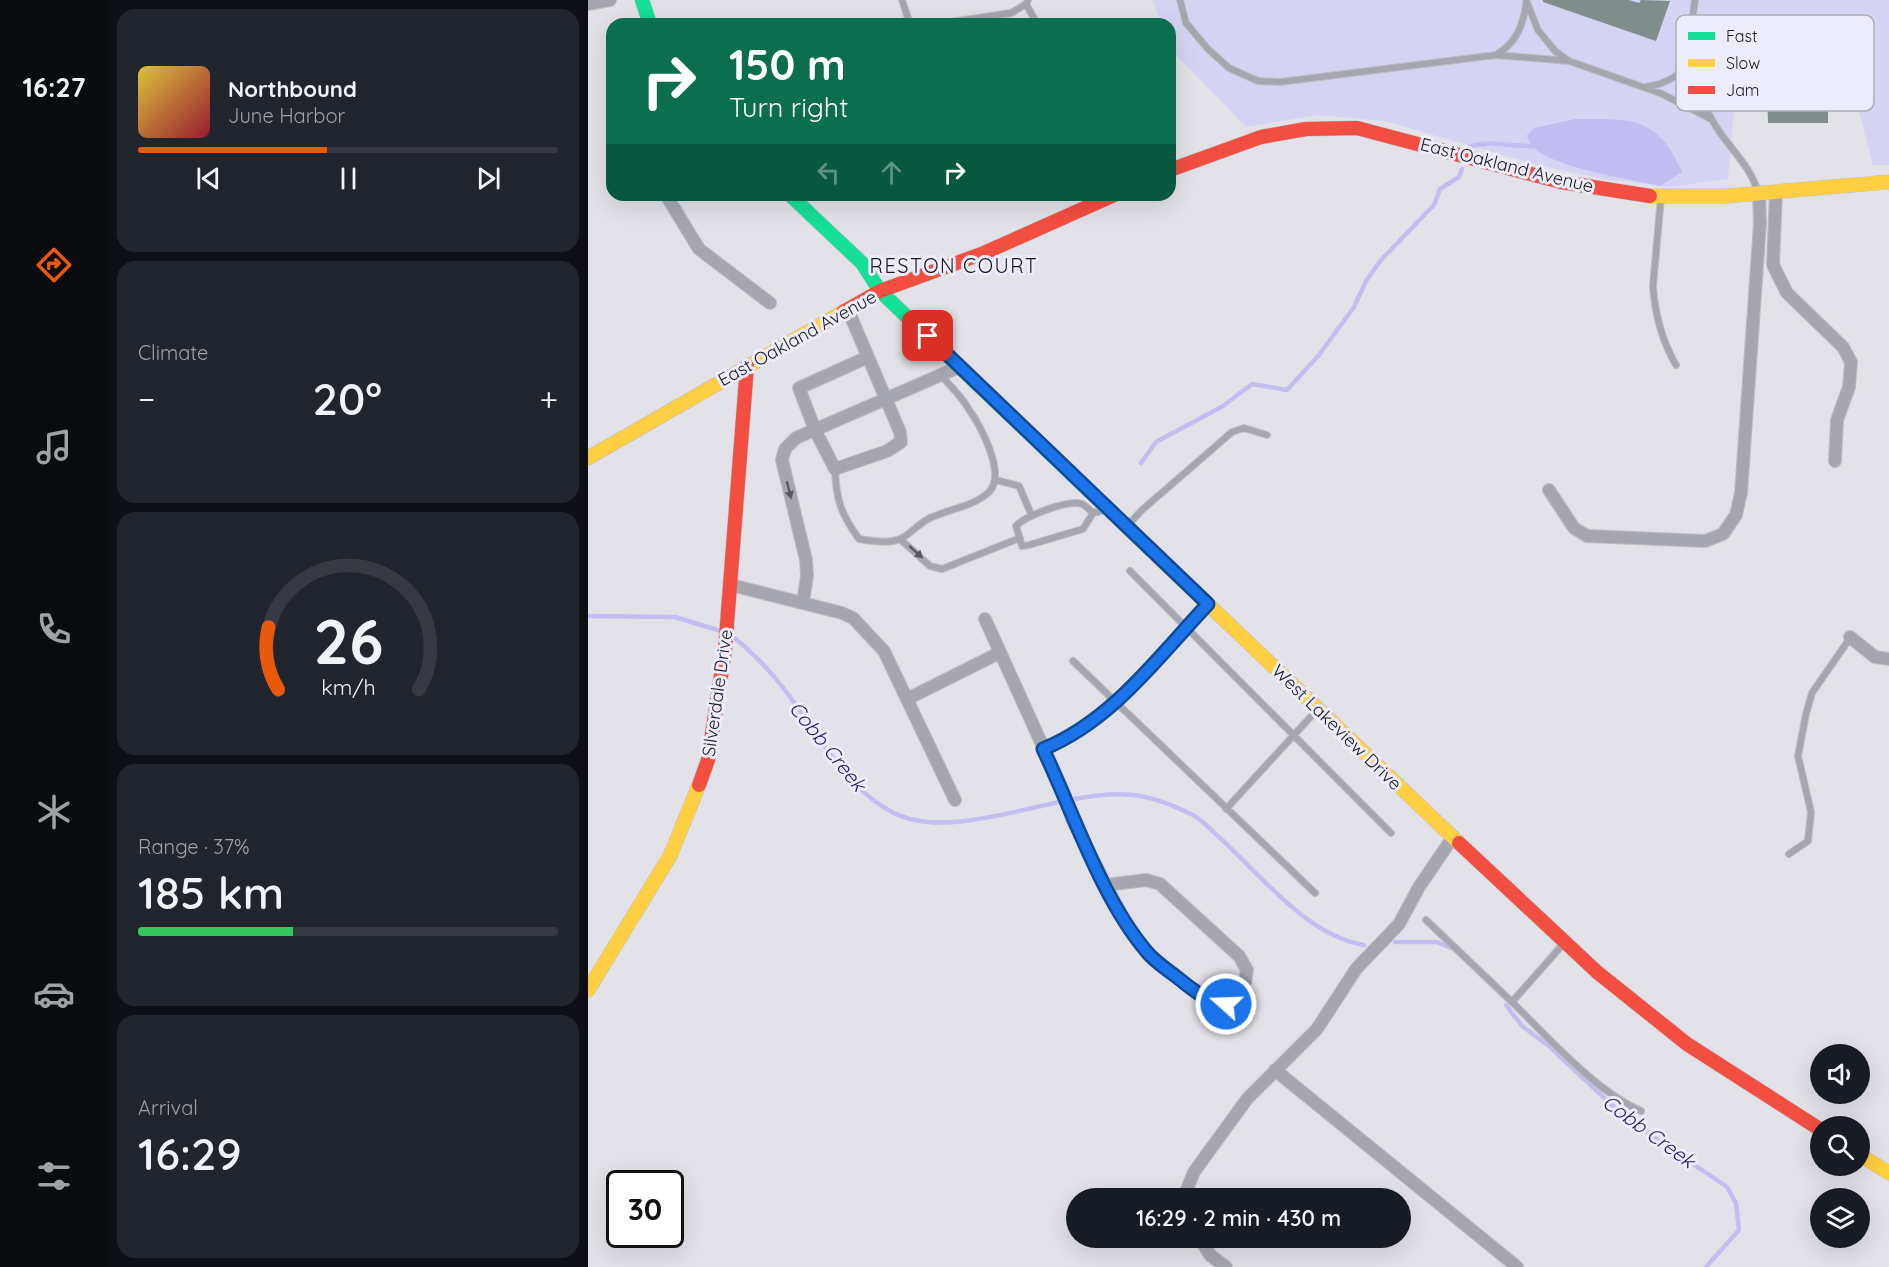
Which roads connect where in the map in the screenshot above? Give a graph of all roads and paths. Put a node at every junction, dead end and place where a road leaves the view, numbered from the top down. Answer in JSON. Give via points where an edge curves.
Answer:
{"nodes":[{"id":1,"x":610,"y":0,"type":"edge"},
{"id":2,"x":642,"y":0,"type":"edge"},
{"id":3,"x":902,"y":0,"type":"edge"},
{"id":4,"x":1180,"y":0,"type":"edge"},
{"id":5,"x":1695,"y":0,"type":"edge"},
{"id":6,"x":1526,"y":1,"type":"edge"},
{"id":7,"x":1027,"y":2,"type":"edge"},
{"id":8,"x":588,"y":4,"type":"edge"},
{"id":9,"x":1693,"y":15,"type":"edge"},
{"id":10,"x":648,"y":18,"type":"edge"},
{"id":11,"x":908,"y":18,"type":"edge"},
{"id":12,"x":978,"y":18,"type":"edge"},
{"id":13,"x":1034,"y":18,"type":"edge"},
{"id":14,"x":1496,"y":55,"type":"junction"},
{"id":15,"x":1569,"y":62,"type":"junction"},
{"id":16,"x":1676,"y":77,"type":"edge"},
{"id":17,"x":1644,"y":87,"type":"junction"},
{"id":18,"x":1676,"y":100,"type":"edge"},
{"id":19,"x":1696,"y":111,"type":"edge"},
{"id":20,"x":1708,"y":111,"type":"edge"},
{"id":21,"x":1711,"y":119,"type":"junction"},
{"id":22,"x":1176,"y":167,"type":"edge"},
{"id":23,"x":1889,"y":182,"type":"edge"},
{"id":24,"x":1776,"y":192,"type":"junction"},
{"id":25,"x":1759,"y":193,"type":"junction"},
{"id":26,"x":1661,"y":196,"type":"junction"},
{"id":27,"x":670,"y":201,"type":"edge"},
{"id":28,"x":796,"y":201,"type":"edge"},
{"id":29,"x":1101,"y":201,"type":"edge"},
{"id":30,"x":880,"y":291,"type":"junction"},
{"id":31,"x":770,"y":303,"type":"dead end"},
{"id":32,"x":848,"y":310,"type":"junction"},
{"id":33,"x":868,"y":357,"type":"junction"},
{"id":34,"x":1676,"y":365,"type":"dead end"},
{"id":35,"x":747,"y":366,"type":"junction"},
{"id":36,"x":959,"y":367,"type":"junction"},
{"id":37,"x":942,"y":376,"type":"junction"},
{"id":38,"x":886,"y":400,"type":"junction"},
{"id":39,"x":815,"y":430,"type":"junction"},
{"id":40,"x":1267,"y":435,"type":"dead end"},
{"id":41,"x":588,"y":458,"type":"edge"},
{"id":42,"x":1835,"y":461,"type":"dead end"},
{"id":43,"x":835,"y":469,"type":"junction"},
{"id":44,"x":996,"y":480,"type":"junction"},
{"id":45,"x":1549,"y":490,"type":"dead end"},
{"id":46,"x":1108,"y":509,"type":"junction"},
{"id":47,"x":1093,"y":513,"type":"junction"},
{"id":48,"x":1032,"y":516,"type":"junction"},
{"id":49,"x":1127,"y":527,"type":"junction"},
{"id":50,"x":1020,"y":538,"type":"junction"},
{"id":51,"x":900,"y":539,"type":"junction"},
{"id":52,"x":1130,"y":571,"type":"dead end"},
{"id":53,"x":731,"y":585,"type":"junction"},
{"id":54,"x":803,"y":602,"type":"junction"},
{"id":55,"x":1208,"y":604,"type":"junction"},
{"id":56,"x":985,"y":619,"type":"dead end"},
{"id":57,"x":1186,"y":627,"type":"junction"},
{"id":58,"x":1850,"y":637,"type":"joint"},
{"id":59,"x":999,"y":653,"type":"junction"},
{"id":60,"x":1889,"y":659,"type":"edge"},
{"id":61,"x":1072,"y":661,"type":"dead end"},
{"id":62,"x":907,"y":699,"type":"junction"},
{"id":63,"x":1116,"y":703,"type":"junction"},
{"id":64,"x":1318,"y":709,"type":"junction"},
{"id":65,"x":1293,"y":735,"type":"junction"},
{"id":66,"x":1043,"y":749,"type":"junction"},
{"id":67,"x":955,"y":800,"type":"dead end"},
{"id":68,"x":1226,"y":809,"type":"junction"},
{"id":69,"x":1391,"y":833,"type":"dead end"},
{"id":70,"x":1453,"y":837,"type":"junction"},
{"id":71,"x":1789,"y":854,"type":"dead end"},
{"id":72,"x":1106,"y":885,"type":"junction"},
{"id":73,"x":1315,"y":893,"type":"dead end"},
{"id":74,"x":1426,"y":920,"type":"dead end"},
{"id":75,"x":1565,"y":942,"type":"junction"},
{"id":76,"x":588,"y":990,"type":"edge"},
{"id":77,"x":1512,"y":1002,"type":"junction"},
{"id":78,"x":1275,"y":1070,"type":"junction"},
{"id":79,"x":1641,"y":1111,"type":"dead end"},
{"id":80,"x":1810,"y":1123,"type":"edge"},
{"id":81,"x":1870,"y":1161,"type":"edge"},
{"id":82,"x":1889,"y":1173,"type":"edge"},
{"id":83,"x":1186,"y":1188,"type":"edge"},
{"id":84,"x":1206,"y":1248,"type":"edge"},
{"id":85,"x":1227,"y":1267,"type":"edge"},
{"id":86,"x":1517,"y":1267,"type":"edge"}],
"edges":[{"from":1,"to":8,"type":"street"},
{"from":2,"to":10,"type":"street"},
{"from":3,"to":11,"type":"lane"},
{"from":4,"to":14,"type":"lane","via":[[1186,23],[1208,49],[1229,68],[1258,81],[1280,82]]},
{"from":5,"to":9,"type":"lane"},
{"from":6,"to":14,"type":"lane","via":[[1519,33]]},
{"from":6,"to":15,"type":"lane","via":[[1538,30]]},
{"from":7,"to":12,"type":"lane","via":[[1011,13]]},
{"from":7,"to":13,"type":"lane"},
{"from":14,"to":15,"type":"lane"},
{"from":15,"to":17,"type":"lane"},
{"from":16,"to":17,"type":"lane"},
{"from":17,"to":18,"type":"lane"},
{"from":19,"to":21,"type":"lane"},
{"from":20,"to":21,"type":"lane"},
{"from":21,"to":25,"type":"lane","via":[[1746,164]]},
{"from":22,"to":26,"type":"street","name":"East Oakland Avenue","via":[[1274,132],[1337,126],[1394,136],[1568,184]]},
{"from":23,"to":24,"type":"street","name":"East Oakland Avenue"},
{"from":24,"to":25,"type":"street","name":"East Oakland Avenue"},
{"from":24,"to":42,"type":"street","via":[[1773,265],[1787,293],[1843,347],[1851,362],[1850,387],[1837,420]]},
{"from":25,"to":26,"type":"street","name":"East Oakland Avenue"},
{"from":25,"to":45,"type":"street","via":[[1741,493],[1736,515],[1723,534],[1705,541],[1587,536],[1574,528]]},
{"from":26,"to":34,"type":"lane","via":[[1653,299],[1664,345]]},
{"from":27,"to":31,"type":"street","via":[[699,249]]},
{"from":28,"to":30,"type":"street","name":"West Lakeview Drive","via":[[862,263]]},
{"from":29,"to":30,"type":"street","name":"East Oakland Avenue","via":[[984,253]]},
{"from":30,"to":32,"type":"street","name":"East Oakland Avenue"},
{"from":30,"to":36,"type":"street","name":"West Lakeview Drive"},
{"from":32,"to":33,"type":"street"},
{"from":32,"to":35,"type":"street","name":"East Oakland Avenue"},
{"from":33,"to":38,"type":"street"},
{"from":33,"to":39,"type":"street","via":[[799,388]]},
{"from":35,"to":41,"type":"street","name":"East Oakland Avenue"},
{"from":35,"to":53,"type":"street","name":"Silverdale Drive"},
{"from":36,"to":37,"type":"street"},
{"from":36,"to":46,"type":"street","name":"West Lakeview Drive"},
{"from":37,"to":38,"type":"street"},
{"from":37,"to":44,"type":"lane","via":[[969,408],[996,466]]},
{"from":38,"to":39,"type":"street"},
{"from":38,"to":43,"type":"street","via":[[901,442]]},
{"from":39,"to":43,"type":"street"},
{"from":39,"to":54,"type":"street","one_way":true,"via":[[796,438],[785,449],[782,460],[806,560]]},
{"from":40,"to":49,"type":"lane","via":[[1244,428],[1232,432]]},
{"from":43,"to":51,"type":"lane","via":[[838,501],[859,539]]},
{"from":44,"to":48,"type":"lane","via":[[1019,486]]},
{"from":44,"to":51,"type":"lane","via":[[979,499],[929,518]]},
{"from":46,"to":47,"type":"lane"},
{"from":46,"to":49,"type":"street","name":"West Lakeview Drive"},
{"from":47,"to":48,"type":"lane","via":[[1075,503]]},
{"from":47,"to":50,"type":"lane","via":[[1083,529],[1022,546]]},
{"from":48,"to":50,"type":"lane","via":[[1016,526]]},
{"from":49,"to":55,"type":"street","name":"West Lakeview Drive"},
{"from":51,"to":50,"type":"lane","one_way":true,"via":[[930,566],[942,569]]},
{"from":52,"to":57,"type":"lane"},
{"from":53,"to":54,"type":"street"},
{"from":53,"to":76,"type":"street","name":"Silverdale Drive","via":[[708,760],[670,856]]},
{"from":54,"to":62,"type":"street","via":[[853,618],[884,651]]},
{"from":55,"to":57,"type":"lane"},
{"from":55,"to":64,"type":"street","name":"West Lakeview Drive"},
{"from":56,"to":59,"type":"street"},
{"from":57,"to":63,"type":"lane"},
{"from":57,"to":65,"type":"lane"},
{"from":58,"to":60,"type":"street","via":[[1875,657]]},
{"from":58,"to":71,"type":"lane","via":[[1812,693],[1806,714],[1798,756],[1811,812],[1808,841]]},
{"from":59,"to":62,"type":"street"},
{"from":59,"to":66,"type":"street"},
{"from":61,"to":63,"type":"lane"},
{"from":62,"to":67,"type":"street"},
{"from":63,"to":66,"type":"lane","via":[[1069,739]]},
{"from":63,"to":68,"type":"lane"},
{"from":64,"to":65,"type":"lane"},
{"from":64,"to":70,"type":"street","name":"West Lakeview Drive"},
{"from":65,"to":68,"type":"lane"},
{"from":65,"to":69,"type":"lane"},
{"from":66,"to":72,"type":"street","via":[[1072,819]]},
{"from":68,"to":73,"type":"lane"},
{"from":70,"to":75,"type":"street","name":"West Lakeview Drive"},
{"from":70,"to":78,"type":"street","via":[[1399,924],[1356,969],[1317,1029]]},
{"from":72,"to":72,"type":"street","via":[[1127,926],[1148,954],[1199,995],[1226,1004],[1245,982],[1247,970],[1239,956],[1160,884],[1146,880]]},
{"from":74,"to":77,"type":"lane"},
{"from":75,"to":77,"type":"lane"},
{"from":75,"to":80,"type":"street","name":"West Lakeview Drive","via":[[1687,1044]]},
{"from":77,"to":79,"type":"lane","via":[[1622,1103]]},
{"from":78,"to":83,"type":"street","via":[[1247,1099]]},
{"from":78,"to":86,"type":"street"},
{"from":81,"to":82,"type":"street"},
{"from":84,"to":85,"type":"street"}]}
